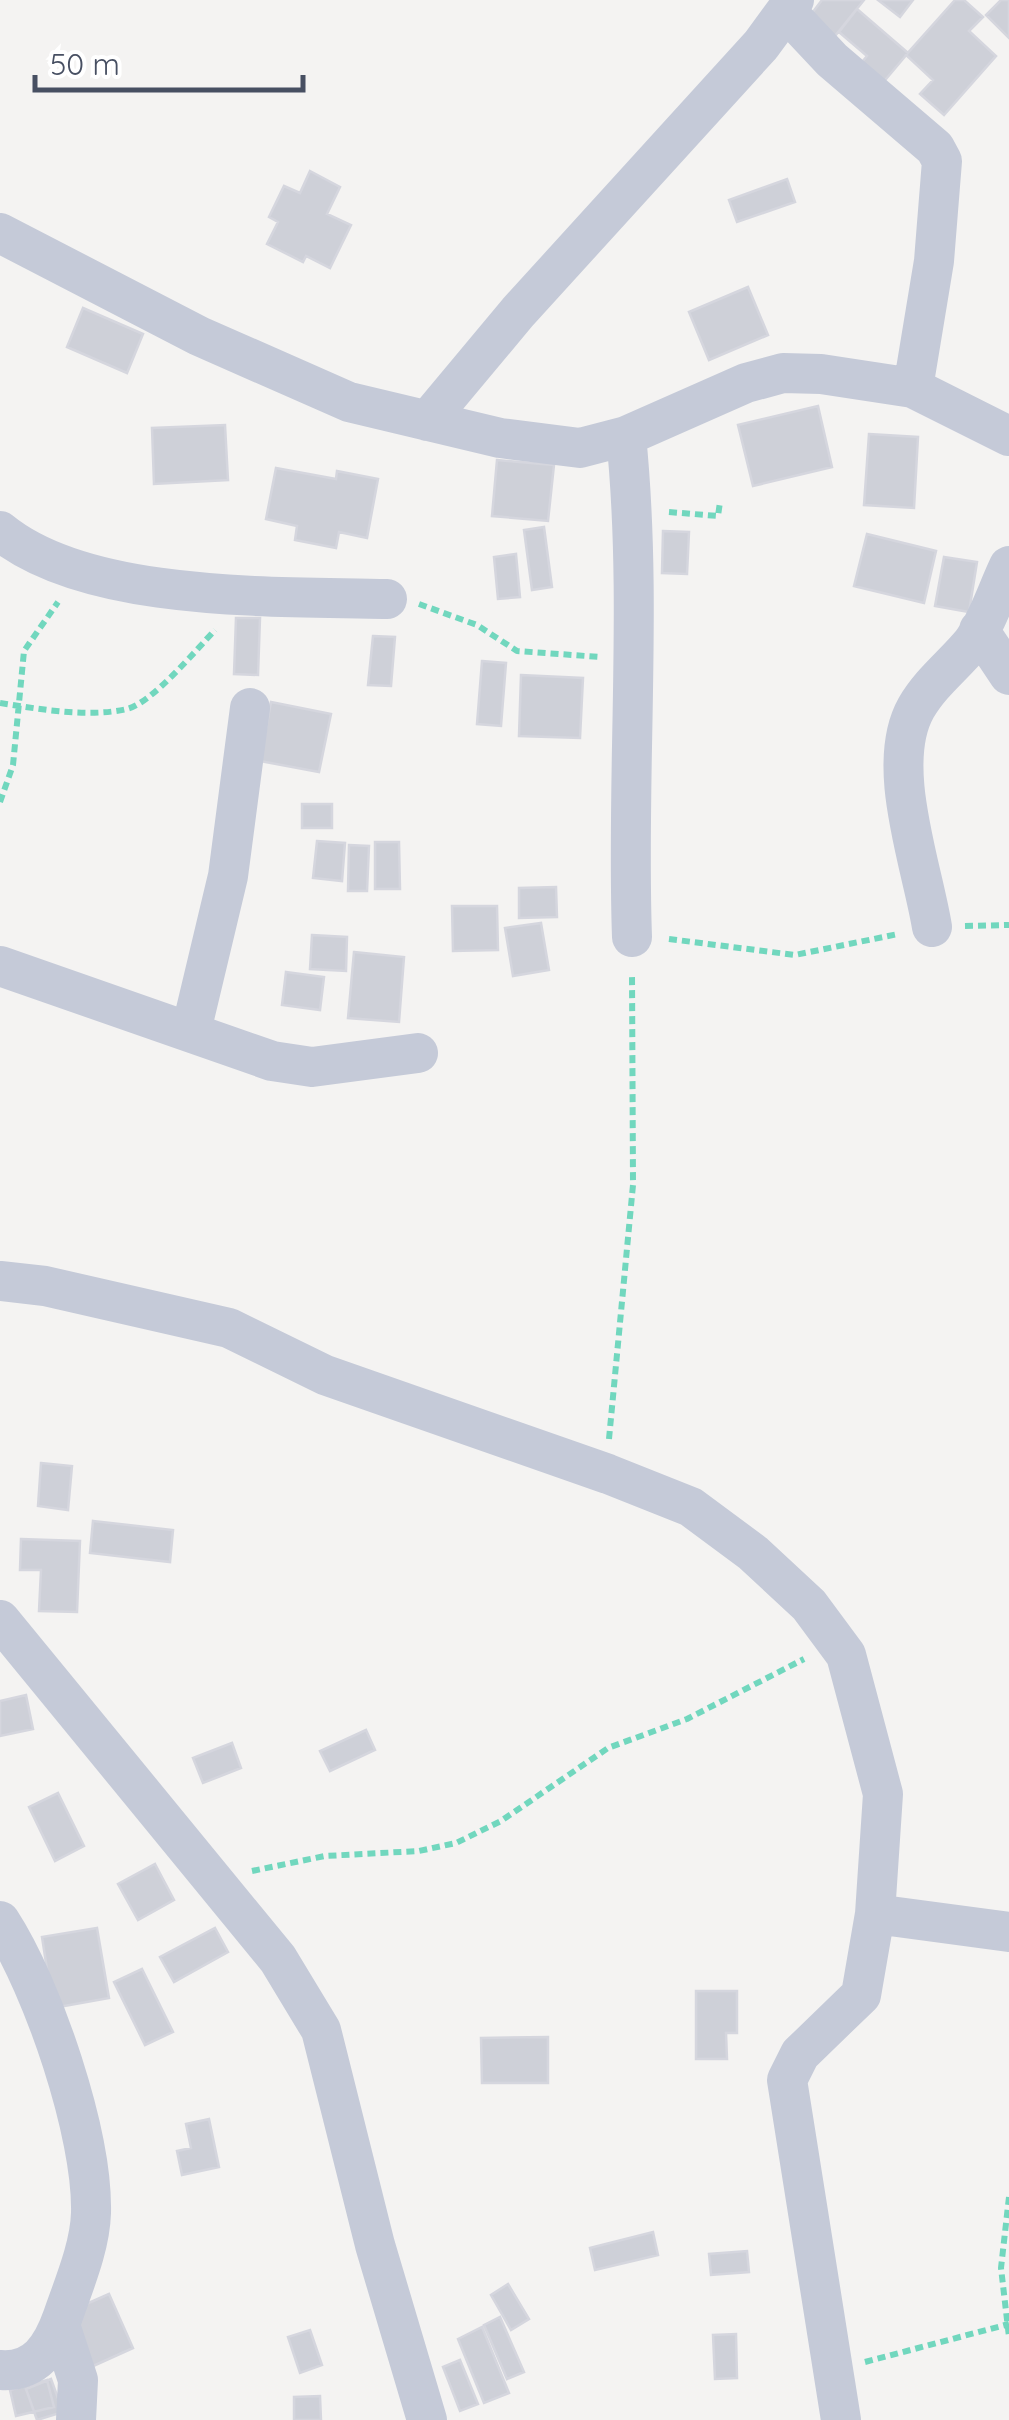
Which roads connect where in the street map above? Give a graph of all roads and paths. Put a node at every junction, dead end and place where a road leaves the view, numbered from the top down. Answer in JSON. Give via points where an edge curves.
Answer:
{"nodes":[{"id":1,"x":790,"y":6,"type":"edge"},
{"id":2,"x":0,"y":233,"type":"edge"},
{"id":3,"x":913,"y":388,"type":"junction"},
{"id":4,"x":427,"y":421,"type":"junction"},
{"id":5,"x":626,"y":436,"type":"junction"},
{"id":6,"x":1009,"y":436,"type":"edge"},
{"id":7,"x":720,"y":502,"type":"dead end"},
{"id":8,"x":634,"y":506,"type":"junction"},
{"id":9,"x":0,"y":531,"type":"edge"},
{"id":10,"x":1009,"y":566,"type":"edge"},
{"id":11,"x":81,"y":570,"type":"junction"},
{"id":12,"x":238,"y":596,"type":"junction"},
{"id":13,"x":387,"y":599,"type":"joint"},
{"id":14,"x":979,"y":630,"type":"junction"},
{"id":15,"x":631,"y":656,"type":"junction"},
{"id":16,"x":1009,"y":675,"type":"edge"},
{"id":17,"x":0,"y":703,"type":"edge"},
{"id":18,"x":17,"y":706,"type":"junction"},
{"id":19,"x":250,"y":708,"type":"dead end"},
{"id":20,"x":0,"y":802,"type":"edge"},
{"id":21,"x":1009,"y":925,"type":"edge"},
{"id":22,"x":932,"y":928,"type":"junction"},
{"id":23,"x":641,"y":937,"type":"junction"},
{"id":24,"x":0,"y":966,"type":"edge"},
{"id":25,"x":191,"y":1031,"type":"junction"},
{"id":26,"x":418,"y":1053,"type":"dead end"},
{"id":27,"x":0,"y":1281,"type":"edge"},
{"id":28,"x":608,"y":1474,"type":"junction"},
{"id":29,"x":0,"y":1620,"type":"edge"},
{"id":30,"x":836,"y":1642,"type":"junction"},
{"id":31,"x":214,"y":1880,"type":"junction"},
{"id":32,"x":875,"y":1914,"type":"junction"},
{"id":33,"x":0,"y":1922,"type":"edge"},
{"id":34,"x":1009,"y":1932,"type":"edge"},
{"id":35,"x":1009,"y":2197,"type":"edge"},
{"id":36,"x":60,"y":2324,"type":"junction"},
{"id":37,"x":1008,"y":2325,"type":"edge"},
{"id":38,"x":1009,"y":2337,"type":"edge"},
{"id":39,"x":0,"y":2370,"type":"edge"},
{"id":40,"x":832,"y":2370,"type":"junction"},
{"id":41,"x":76,"y":2420,"type":"edge"},
{"id":42,"x":427,"y":2420,"type":"edge"},
{"id":43,"x":841,"y":2420,"type":"edge"}],
"edges":[{"from":1,"to":3,"type":"street","via":[[832,60],[942,161]]},
{"from":1,"to":4,"type":"street"},
{"from":2,"to":4,"type":"street","via":[[199,336],[349,402]]},
{"from":3,"to":5,"type":"street","via":[[783,374],[746,383]]},
{"from":3,"to":6,"type":"street"},
{"from":4,"to":5,"type":"street","via":[[580,448]]},
{"from":5,"to":8,"type":"street"},
{"from":7,"to":8,"type":"path","via":[[718,516]]},
{"from":8,"to":15,"type":"street"},
{"from":9,"to":11,"type":"street"},
{"from":10,"to":14,"type":"street"},
{"from":11,"to":12,"type":"street"},
{"from":11,"to":18,"type":"path","via":[[24,650]]},
{"from":12,"to":13,"type":"street"},
{"from":12,"to":18,"type":"path","via":[[212,634],[128,709]]},
{"from":13,"to":15,"type":"path","via":[[446,612],[517,650]]},
{"from":14,"to":16,"type":"street"},
{"from":14,"to":22,"type":"street","via":[[915,709],[906,738],[902,776]]},
{"from":15,"to":23,"type":"street"},
{"from":17,"to":18,"type":"path"},
{"from":18,"to":20,"type":"path","via":[[13,765]]},
{"from":19,"to":25,"type":"street","via":[[228,876]]},
{"from":21,"to":22,"type":"path"},
{"from":22,"to":23,"type":"path","via":[[795,955]]},
{"from":23,"to":28,"type":"path","via":[[634,1184]]},
{"from":24,"to":25,"type":"street"},
{"from":25,"to":26,"type":"street","via":[[272,1061],[312,1067]]},
{"from":27,"to":28,"type":"street","via":[[230,1328],[325,1374]]},
{"from":28,"to":30,"type":"street","via":[[691,1508],[753,1553],[809,1605]]},
{"from":29,"to":31,"type":"street"},
{"from":30,"to":31,"type":"path","via":[[687,1719],[608,1748],[501,1821],[456,1842],[420,1851],[325,1856]]},
{"from":30,"to":32,"type":"street","via":[[846,1655],[883,1794]]},
{"from":31,"to":42,"type":"street","via":[[278,1959],[321,2030]]},
{"from":32,"to":34,"type":"street"},
{"from":32,"to":40,"type":"street","via":[[861,1995],[800,2054],[787,2080]]},
{"from":33,"to":36,"type":"street","via":[[43,2008],[89,2182],[91,2215]]},
{"from":35,"to":37,"type":"path","via":[[1001,2268]]},
{"from":36,"to":39,"type":"street","via":[[44,2355],[18,2372]]},
{"from":36,"to":41,"type":"street","via":[[78,2380]]},
{"from":37,"to":38,"type":"path"},
{"from":37,"to":40,"type":"path"},
{"from":40,"to":43,"type":"street"}]}
